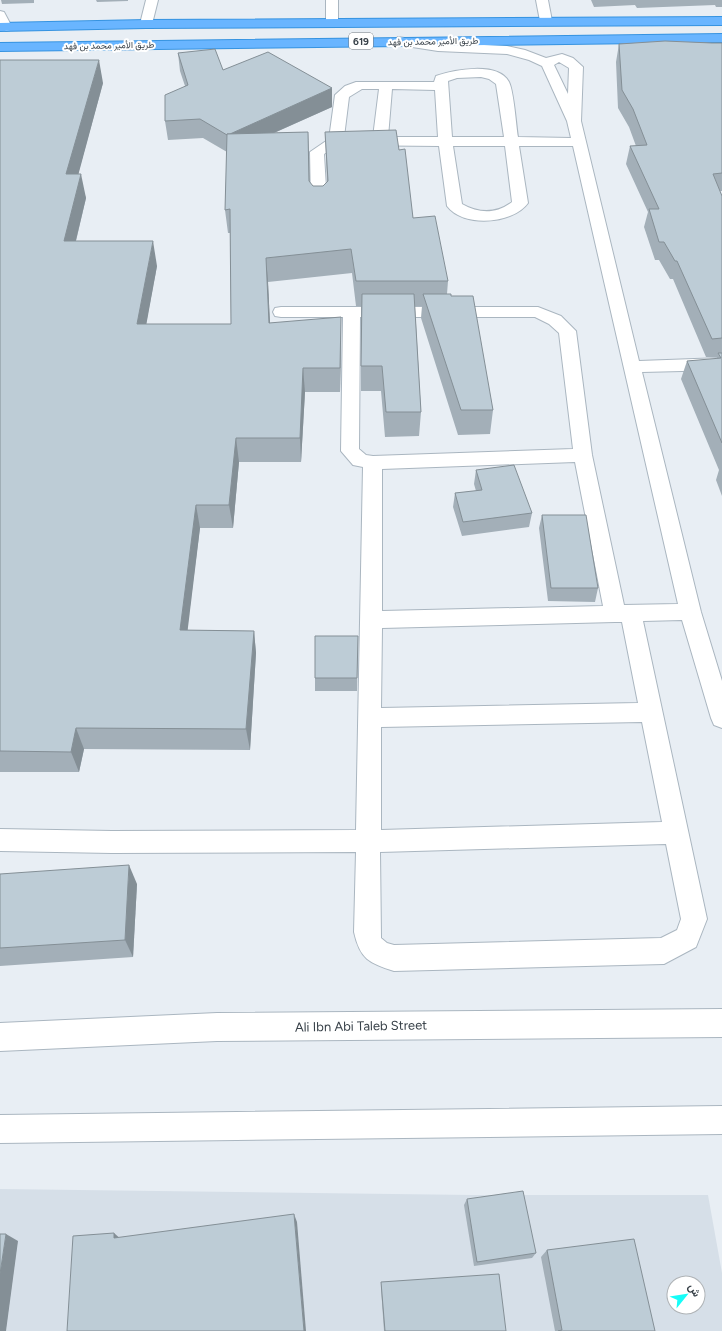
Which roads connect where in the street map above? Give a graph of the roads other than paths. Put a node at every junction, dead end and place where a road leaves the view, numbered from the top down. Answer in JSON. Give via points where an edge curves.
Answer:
{"nodes":[{"id":1,"x":152,"y":0,"type":"edge"},
{"id":2,"x":332,"y":0,"type":"edge"},
{"id":3,"x":542,"y":0,"type":"edge"},
{"id":4,"x":0,"y":15,"type":"edge"},
{"id":5,"x":722,"y":21,"type":"edge"},
{"id":6,"x":546,"y":22,"type":"junction"},
{"id":7,"x":332,"y":23,"type":"junction"},
{"id":8,"x":146,"y":24,"type":"junction"},
{"id":9,"x":3,"y":27,"type":"edge"},
{"id":10,"x":722,"y":38,"type":"edge"},
{"id":11,"x":395,"y":41,"type":"junction"},
{"id":12,"x":0,"y":47,"type":"edge"},
{"id":13,"x":547,"y":64,"type":"junction"},
{"id":14,"x":386,"y":85,"type":"junction"},
{"id":15,"x":441,"y":86,"type":"junction"},
{"id":16,"x":574,"y":121,"type":"junction"},
{"id":17,"x":336,"y":141,"type":"junction"},
{"id":18,"x":380,"y":141,"type":"junction"},
{"id":19,"x":445,"y":141,"type":"junction"},
{"id":20,"x":513,"y":141,"type":"junction"},
{"id":21,"x":579,"y":142,"type":"junction"},
{"id":22,"x":318,"y":205,"type":"edge"},
{"id":23,"x":281,"y":312,"type":"dead end"},
{"id":24,"x":352,"y":312,"type":"junction"},
{"id":25,"x":722,"y":364,"type":"edge"},
{"id":26,"x":631,"y":366,"type":"junction"},
{"id":27,"x":583,"y":455,"type":"junction"},
{"id":28,"x":373,"y":463,"type":"junction"},
{"id":29,"x":690,"y":612,"type":"junction"},
{"id":30,"x":623,"y":614,"type":"junction"},
{"id":31,"x":370,"y":620,"type":"junction"},
{"id":32,"x":651,"y":712,"type":"junction"},
{"id":33,"x":371,"y":718,"type":"junction"},
{"id":34,"x":722,"y":718,"type":"edge"},
{"id":35,"x":676,"y":833,"type":"junction"},
{"id":36,"x":0,"y":840,"type":"edge"},
{"id":37,"x":369,"y":841,"type":"junction"},
{"id":38,"x":722,"y":1023,"type":"edge"},
{"id":39,"x":0,"y":1037,"type":"edge"},
{"id":40,"x":722,"y":1120,"type":"edge"},
{"id":41,"x":0,"y":1128,"type":"edge"}],
"edges":[{"from":1,"to":8,"type":"street"},
{"from":2,"to":7,"type":"street"},
{"from":3,"to":6,"type":"street"},
{"from":4,"to":9,"type":"street"},
{"from":5,"to":6,"type":"highway","name":"طريق الأمير محمد بن فهد","number":"619"},
{"from":6,"to":7,"type":"highway","name":"طريق الأمير محمد بن فهد","number":"619"},
{"from":7,"to":8,"type":"highway","name":"طريق الأمير محمد بن فهد","number":"619"},
{"from":8,"to":9,"type":"highway","name":"طريق الأمير محمد بن فهد","number":"619"},
{"from":10,"to":11,"type":"highway","name":"طريق الأمير محمد بن فهد","number":"619"},
{"from":11,"to":12,"type":"highway","name":"طريق الأمير محمد بن فهد","number":"619"},
{"from":11,"to":13,"type":"street","via":[[439,47],[488,47],[518,51]]},
{"from":13,"to":16,"type":"street"},
{"from":13,"to":16,"type":"street","via":[[559,57],[567,58],[576,66]]},
{"from":14,"to":15,"type":"street"},
{"from":14,"to":17,"type":"street","via":[[362,85],[342,95]]},
{"from":14,"to":18,"type":"street"},
{"from":15,"to":19,"type":"street"},
{"from":15,"to":20,"type":"street","via":[[441,79],[455,74],[490,74],[499,78],[503,83]]},
{"from":16,"to":21,"type":"street"},
{"from":17,"to":18,"type":"street"},
{"from":17,"to":22,"type":"street","via":[[317,152]]},
{"from":18,"to":19,"type":"street"},
{"from":19,"to":20,"type":"street"},
{"from":19,"to":20,"type":"street","via":[[454,206],[465,213],[478,216],[500,216],[513,210],[520,203]]},
{"from":20,"to":21,"type":"street"},
{"from":21,"to":26,"type":"street"},
{"from":23,"to":24,"type":"street"},
{"from":24,"to":27,"type":"street","via":[[538,312],[555,320],[567,331]]},
{"from":24,"to":28,"type":"street","via":[[350,451],[360,460]]},
{"from":25,"to":26,"type":"street"},
{"from":26,"to":29,"type":"street"},
{"from":27,"to":28,"type":"street"},
{"from":27,"to":30,"type":"street"},
{"from":28,"to":31,"type":"street"},
{"from":29,"to":30,"type":"street"},
{"from":29,"to":34,"type":"street"},
{"from":30,"to":31,"type":"street"},
{"from":30,"to":32,"type":"street"},
{"from":31,"to":33,"type":"street"},
{"from":32,"to":33,"type":"street"},
{"from":32,"to":35,"type":"street"},
{"from":33,"to":37,"type":"street"},
{"from":35,"to":37,"type":"street"},
{"from":35,"to":37,"type":"street","via":[[694,919],[687,938],[664,951],[648,952],[394,958],[376,952],[370,945],[367,932]]},
{"from":36,"to":37,"type":"street"},
{"from":38,"to":39,"type":"street","name":"Ali Ibn Abi Taleb Street","via":[[217,1027]]},
{"from":40,"to":41,"type":"street"}]}
